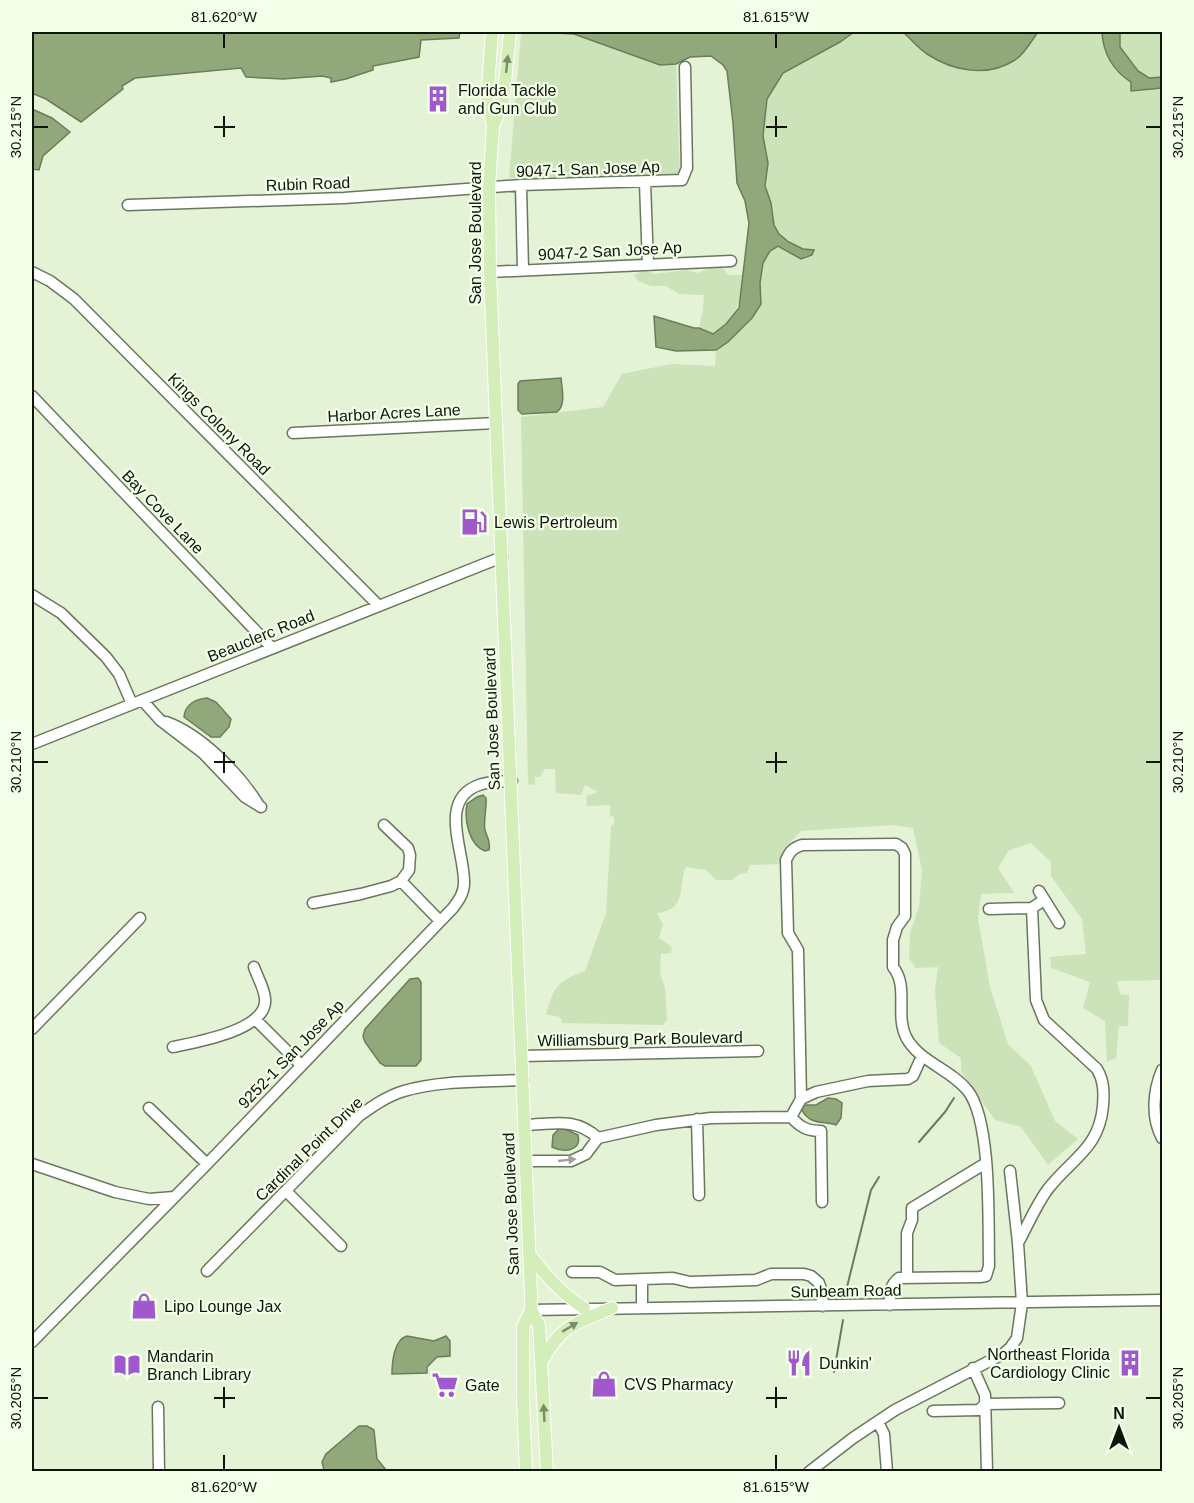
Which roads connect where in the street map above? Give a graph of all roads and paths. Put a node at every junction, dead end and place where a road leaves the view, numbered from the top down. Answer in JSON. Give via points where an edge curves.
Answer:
{"nodes":[{"id":1,"x":492,"y":36,"type":"edge"},
{"id":2,"x":509,"y":37,"type":"edge"},
{"id":3,"x":685,"y":67,"type":"dead end"},
{"id":4,"x":493,"y":126,"type":"junction"},
{"id":5,"x":645,"y":183,"type":"junction"},
{"id":6,"x":521,"y":186,"type":"junction"},
{"id":7,"x":489,"y":189,"type":"junction"},
{"id":8,"x":128,"y":205,"type":"dead end"},
{"id":9,"x":731,"y":261,"type":"dead end"},
{"id":10,"x":648,"y":265,"type":"junction"},
{"id":11,"x":523,"y":270,"type":"junction"},
{"id":12,"x":32,"y":272,"type":"edge"},
{"id":13,"x":490,"y":272,"type":"junction"},
{"id":14,"x":32,"y":396,"type":"edge"},
{"id":15,"x":496,"y":423,"type":"junction"},
{"id":16,"x":293,"y":433,"type":"dead end"},
{"id":17,"x":502,"y":557,"type":"junction"},
{"id":18,"x":32,"y":595,"type":"edge"},
{"id":19,"x":378,"y":605,"type":"junction"},
{"id":20,"x":272,"y":648,"type":"junction"},
{"id":21,"x":137,"y":702,"type":"junction"},
{"id":22,"x":33,"y":741,"type":"edge"},
{"id":23,"x":217,"y":762,"type":"dead end"},
{"id":24,"x":512,"y":781,"type":"junction"},
{"id":25,"x":384,"y":825,"type":"dead end"},
{"id":26,"x":401,"y":881,"type":"junction"},
{"id":27,"x":313,"y":903,"type":"dead end"},
{"id":28,"x":1032,"y":908,"type":"junction"},
{"id":29,"x":989,"y":909,"type":"dead end"},
{"id":30,"x":140,"y":918,"type":"dead end"},
{"id":31,"x":440,"y":921,"type":"junction"},
{"id":32,"x":1059,"y":923,"type":"dead end"},
{"id":33,"x":254,"y":967,"type":"dead end"},
{"id":34,"x":256,"y":1020,"type":"junction"},
{"id":35,"x":32,"y":1029,"type":"edge"},
{"id":36,"x":173,"y":1047,"type":"dead end"},
{"id":37,"x":758,"y":1051,"type":"dead end"},
{"id":38,"x":522,"y":1056,"type":"junction"},
{"id":39,"x":922,"y":1056,"type":"junction"},
{"id":40,"x":301,"y":1065,"type":"junction"},
{"id":41,"x":1162,"y":1070,"type":"edge"},
{"id":42,"x":523,"y":1080,"type":"junction"},
{"id":43,"x":801,"y":1099,"type":"junction"},
{"id":44,"x":149,"y":1108,"type":"dead end"},
{"id":45,"x":791,"y":1117,"type":"junction"},
{"id":46,"x":697,"y":1119,"type":"junction"},
{"id":47,"x":525,"y":1125,"type":"junction"},
{"id":48,"x":598,"y":1138,"type":"junction"},
{"id":49,"x":1162,"y":1138,"type":"edge"},
{"id":50,"x":526,"y":1161,"type":"junction"},
{"id":51,"x":986,"y":1163,"type":"junction"},
{"id":52,"x":32,"y":1164,"type":"edge"},
{"id":53,"x":207,"y":1164,"type":"junction"},
{"id":54,"x":1010,"y":1171,"type":"dead end"},
{"id":55,"x":285,"y":1191,"type":"junction"},
{"id":56,"x":699,"y":1195,"type":"dead end"},
{"id":57,"x":174,"y":1197,"type":"junction"},
{"id":58,"x":822,"y":1202,"type":"dead end"},
{"id":59,"x":1018,"y":1242,"type":"junction"},
{"id":60,"x":341,"y":1246,"type":"dead end"},
{"id":61,"x":529,"y":1254,"type":"junction"},
{"id":62,"x":207,"y":1271,"type":"dead end"},
{"id":63,"x":572,"y":1272,"type":"dead end"},
{"id":64,"x":907,"y":1278,"type":"junction"},
{"id":65,"x":642,"y":1280,"type":"junction"},
{"id":66,"x":1162,"y":1300,"type":"edge"},
{"id":67,"x":1022,"y":1303,"type":"junction"},
{"id":68,"x":890,"y":1305,"type":"junction"},
{"id":69,"x":823,"y":1306,"type":"junction"},
{"id":70,"x":584,"y":1308,"type":"junction"},
{"id":71,"x":612,"y":1308,"type":"junction"},
{"id":72,"x":642,"y":1308,"type":"junction"},
{"id":73,"x":531,"y":1310,"type":"junction"},
{"id":74,"x":32,"y":1342,"type":"edge"},
{"id":75,"x":541,"y":1362,"type":"junction"},
{"id":76,"x":973,"y":1368,"type":"junction"},
{"id":77,"x":1059,"y":1403,"type":"dead end"},
{"id":78,"x":985,"y":1404,"type":"junction"},
{"id":79,"x":158,"y":1407,"type":"dead end"},
{"id":80,"x":933,"y":1411,"type":"dead end"},
{"id":81,"x":878,"y":1422,"type":"junction"},
{"id":82,"x":159,"y":1472,"type":"edge"},
{"id":83,"x":526,"y":1472,"type":"edge"},
{"id":84,"x":547,"y":1472,"type":"edge"},
{"id":85,"x":809,"y":1472,"type":"edge"},
{"id":86,"x":887,"y":1472,"type":"edge"},
{"id":87,"x":987,"y":1472,"type":"edge"}],
"edges":[{"from":1,"to":4,"type":"main road","name":"San Jose Boulevard","via":[[487,100]]},
{"from":4,"to":2,"type":"main road","name":"San Jose Boulevard","one_way":true,"via":[[503,102]]},
{"from":3,"to":5,"type":"street","name":"9047-1 San Jose Ap","via":[[686,176],[676,182]]},
{"from":4,"to":7,"type":"main road","name":"San Jose Boulevard"},
{"from":5,"to":6,"type":"street","name":"9047-1 San Jose Ap"},
{"from":5,"to":10,"type":"street"},
{"from":6,"to":7,"type":"street","name":"9047-1 San Jose Ap"},
{"from":6,"to":11,"type":"street"},
{"from":7,"to":8,"type":"street","name":"Rubin Road"},
{"from":7,"to":13,"type":"main road","name":"San Jose Boulevard"},
{"from":9,"to":10,"type":"street","name":"9047-2 San Jose Ap"},
{"from":10,"to":11,"type":"street","name":"9047-2 San Jose Ap"},
{"from":11,"to":13,"type":"street","name":"9047-2 San Jose Ap"},
{"from":12,"to":19,"type":"street","name":"Kings Colony Road","via":[[74,299]]},
{"from":13,"to":15,"type":"main road","name":"San Jose Boulevard"},
{"from":14,"to":20,"type":"street","name":"Bay Cove Lane"},
{"from":15,"to":16,"type":"street","name":"Harbor Acres Lane"},
{"from":15,"to":17,"type":"main road","name":"San Jose Boulevard"},
{"from":17,"to":19,"type":"street","name":"Beauclerc Road"},
{"from":17,"to":24,"type":"main road","name":"San Jose Boulevard"},
{"from":18,"to":21,"type":"street","via":[[61,613],[106,657]]},
{"from":19,"to":20,"type":"street","name":"Beauclerc Road"},
{"from":20,"to":21,"type":"street","name":"Beauclerc Road"},
{"from":21,"to":22,"type":"street","name":"Beauclerc Road"},
{"from":21,"to":23,"type":"street"},
{"from":24,"to":31,"type":"street","name":"9252-1 San Jose Ap","via":[[476,786],[460,799],[455,815],[463,892]]},
{"from":24,"to":38,"type":"main road","name":"San Jose Boulevard"},
{"from":25,"to":26,"type":"street","via":[[408,848],[409,870]]},
{"from":26,"to":27,"type":"street","via":[[362,894]]},
{"from":26,"to":31,"type":"street"},
{"from":28,"to":29,"type":"street"},
{"from":28,"to":32,"type":"street","via":[[1042,896]]},
{"from":28,"to":59,"type":"street","via":[[1036,999],[1044,1020],[1097,1069],[1104,1093],[1097,1135],[1045,1192]]},
{"from":30,"to":35,"type":"street"},
{"from":31,"to":40,"type":"street","name":"9252-1 San Jose Ap"},
{"from":33,"to":34,"type":"street","via":[[266,998]]},
{"from":34,"to":36,"type":"street","via":[[213,1038]]},
{"from":34,"to":40,"type":"street"},
{"from":37,"to":38,"type":"street","name":"Williamsburg Park Boulevard"},
{"from":38,"to":42,"type":"main road","name":"San Jose Boulevard"},
{"from":39,"to":43,"type":"street","via":[[908,1079],[868,1081]]},
{"from":39,"to":43,"type":"street","via":[[903,1030],[900,975],[893,967],[893,940],[904,915],[902,848],[889,843],[802,845],[786,860],[788,933],[798,950]]},
{"from":39,"to":51,"type":"street","via":[[969,1092],[983,1128]]},
{"from":40,"to":53,"type":"street","name":"9252-1 San Jose Ap"},
{"from":41,"to":49,"type":"street","via":[[1154,1116]]},
{"from":42,"to":47,"type":"main road","name":"San Jose Boulevard"},
{"from":42,"to":55,"type":"street","name":"Cardinal Point Drive","via":[[420,1087],[386,1098],[359,1116]]},
{"from":43,"to":45,"type":"street"},
{"from":44,"to":53,"type":"street"},
{"from":45,"to":46,"type":"street"},
{"from":45,"to":58,"type":"street","via":[[805,1129],[821,1131]]},
{"from":46,"to":48,"type":"street"},
{"from":46,"to":56,"type":"street"},
{"from":47,"to":48,"type":"street","via":[[570,1123],[588,1129]]},
{"from":47,"to":50,"type":"main road","name":"San Jose Boulevard"},
{"from":50,"to":48,"type":"street","one_way":true,"via":[[571,1161],[586,1154]]},
{"from":50,"to":61,"type":"main road","name":"San Jose Boulevard"},
{"from":51,"to":64,"type":"street","via":[[912,1208],[907,1233]]},
{"from":51,"to":64,"type":"street","via":[[989,1272],[980,1277]]},
{"from":52,"to":57,"type":"street","via":[[115,1192],[149,1199]]},
{"from":53,"to":57,"type":"street","name":"9252-1 San Jose Ap"},
{"from":54,"to":59,"type":"street"},
{"from":55,"to":60,"type":"street"},
{"from":55,"to":62,"type":"street","name":"Cardinal Point Drive"},
{"from":57,"to":74,"type":"street","name":"9252-1 San Jose Ap"},
{"from":59,"to":67,"type":"street"},
{"from":61,"to":70,"type":"main road","via":[[554,1286]]},
{"from":61,"to":73,"type":"main road","name":"San Jose Boulevard"},
{"from":63,"to":65,"type":"street","via":[[600,1272],[615,1280]]},
{"from":64,"to":68,"type":"street","via":[[892,1283]]},
{"from":65,"to":69,"type":"street","via":[[756,1280],[771,1274],[804,1274],[819,1283]]},
{"from":65,"to":72,"type":"street"},
{"from":66,"to":67,"type":"street","name":"Sunbeam Road"},
{"from":67,"to":68,"type":"street","name":"Sunbeam Road"},
{"from":67,"to":76,"type":"street","via":[[1015,1342],[1003,1354]]},
{"from":68,"to":69,"type":"street","name":"Sunbeam Road"},
{"from":69,"to":72,"type":"street","name":"Sunbeam Road"},
{"from":70,"to":71,"type":"street","name":"Sunbeam Road"},
{"from":70,"to":73,"type":"street","name":"Sunbeam Road"},
{"from":71,"to":72,"type":"street","name":"Sunbeam Road"},
{"from":75,"to":71,"type":"main road","one_way":true,"via":[[561,1332]]},
{"from":73,"to":75,"type":"main road","name":"San Jose Boulevard","via":[[539,1325]]},
{"from":73,"to":83,"type":"main road","name":"San Jose Boulevard","via":[[523,1327]]},
{"from":84,"to":75,"type":"main road","name":"San Jose Boulevard","one_way":true},
{"from":76,"to":78,"type":"street"},
{"from":76,"to":81,"type":"street"},
{"from":77,"to":78,"type":"street"},
{"from":78,"to":80,"type":"street","via":[[979,1410]]},
{"from":78,"to":87,"type":"street"},
{"from":79,"to":82,"type":"street"},
{"from":81,"to":85,"type":"street"},
{"from":81,"to":86,"type":"street","via":[[884,1434]]}]}
